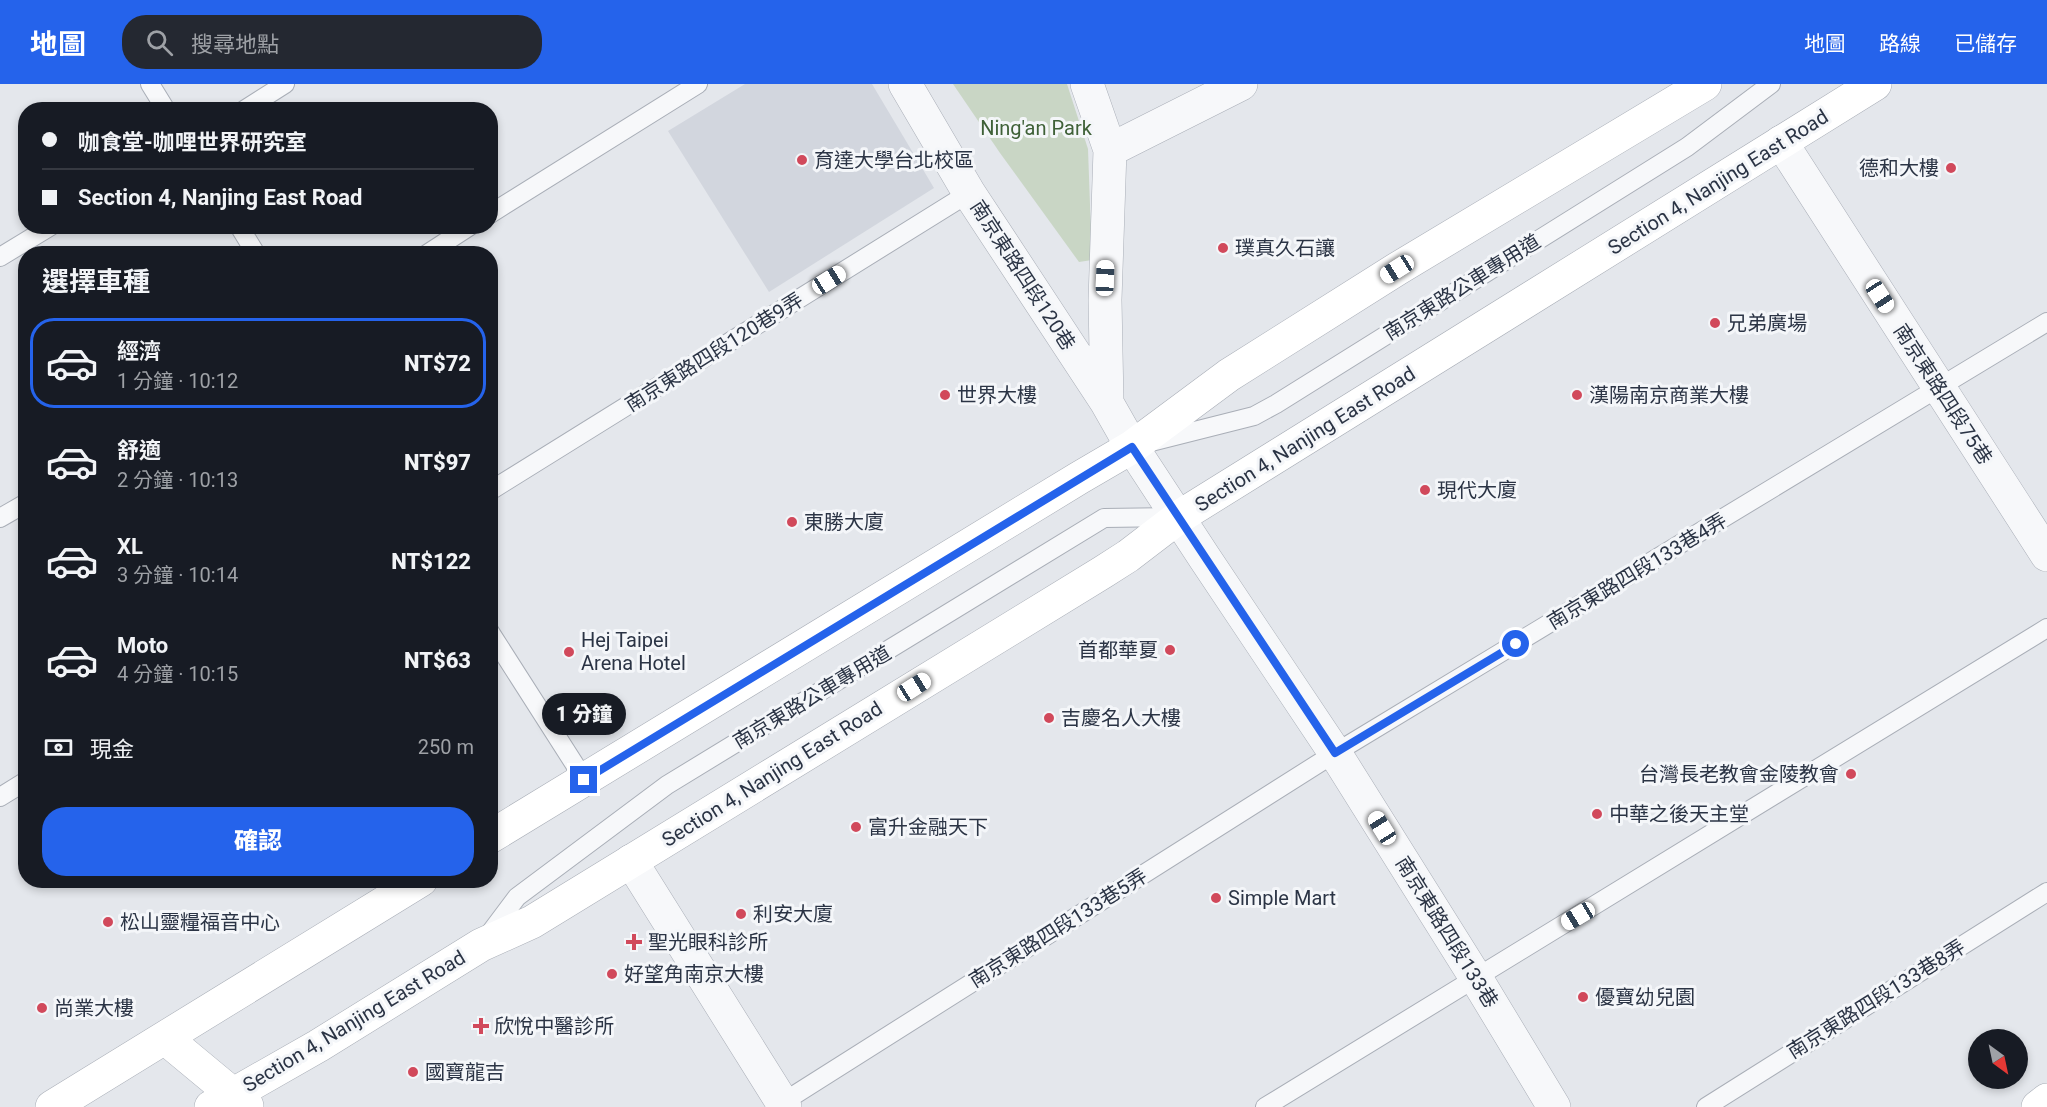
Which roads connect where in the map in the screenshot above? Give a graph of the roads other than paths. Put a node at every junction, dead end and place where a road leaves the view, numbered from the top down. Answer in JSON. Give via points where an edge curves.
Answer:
{"nodes":[{"id":1,"x":150,"y":84,"type":"edge"},
{"id":2,"x":285,"y":84,"type":"edge"},
{"id":3,"x":698,"y":84,"type":"edge"},
{"id":4,"x":904,"y":84,"type":"edge"},
{"id":5,"x":1087,"y":84,"type":"edge"},
{"id":6,"x":1241,"y":84,"type":"edge"},
{"id":7,"x":1705,"y":84,"type":"edge"},
{"id":8,"x":1771,"y":84,"type":"edge"},
{"id":9,"x":1875,"y":84,"type":"edge"},
{"id":10,"x":161,"y":102,"type":"edge"},
{"id":11,"x":257,"y":102,"type":"edge"},
{"id":12,"x":1781,"y":142,"type":"junction"},
{"id":13,"x":1110,"y":150,"type":"junction"},
{"id":14,"x":969,"y":193,"type":"junction"},
{"id":15,"x":498,"y":209,"type":"edge"},
{"id":16,"x":38,"y":234,"type":"edge"},
{"id":17,"x":458,"y":234,"type":"edge"},
{"id":18,"x":18,"y":246,"type":"edge"},
{"id":19,"x":18,"y":246,"type":"edge"},
{"id":20,"x":439,"y":246,"type":"edge"},
{"id":21,"x":0,"y":257,"type":"edge"},
{"id":22,"x":2047,"y":322,"type":"edge"},
{"id":23,"x":1940,"y":388,"type":"junction"},
{"id":24,"x":1107,"y":402,"type":"junction"},
{"id":25,"x":1132,"y":447,"type":"junction"},
{"id":26,"x":498,"y":486,"type":"edge"},
{"id":27,"x":18,"y":508,"type":"edge"},
{"id":28,"x":1179,"y":517,"type":"junction"},
{"id":29,"x":0,"y":518,"type":"edge"},
{"id":30,"x":2047,"y":555,"type":"edge"},
{"id":31,"x":2047,"y":628,"type":"edge"},
{"id":32,"x":498,"y":645,"type":"edge"},
{"id":33,"x":1335,"y":753,"type":"junction"},
{"id":34,"x":584,"y":780,"type":"junction"},
{"id":35,"x":18,"y":786,"type":"edge"},
{"id":36,"x":0,"y":797,"type":"edge"},
{"id":37,"x":498,"y":832,"type":"edge"},
{"id":38,"x":631,"y":861,"type":"junction"},
{"id":39,"x":408,"y":888,"type":"edge"},
{"id":40,"x":2047,"y":892,"type":"edge"},
{"id":41,"x":481,"y":945,"type":"junction"},
{"id":42,"x":1476,"y":978,"type":"junction"},
{"id":43,"x":165,"y":1038,"type":"junction"},
{"id":44,"x":2047,"y":1100,"type":"edge"},
{"id":45,"x":231,"y":1103,"type":"edge"},
{"id":46,"x":781,"y":1106,"type":"edge"},
{"id":47,"x":52,"y":1107,"type":"edge"},
{"id":48,"x":1265,"y":1107,"type":"edge"},
{"id":49,"x":1554,"y":1107,"type":"edge"},
{"id":50,"x":1706,"y":1107,"type":"edge"},
{"id":51,"x":2038,"y":1107,"type":"edge"}],
"edges":[{"from":1,"to":10,"type":"lane"},
{"from":2,"to":11,"type":"lane"},
{"from":3,"to":15,"type":"lane"},
{"from":4,"to":14,"type":"street","name":"南京東路四段120巷"},
{"from":5,"to":13,"type":"street"},
{"from":6,"to":13,"type":"street"},
{"from":7,"to":25,"type":"main road","via":[[1229,375]]},
{"from":8,"to":25,"type":"lane","name":"南京東路公車專用道","via":[[1687,147],[1276,404],[1254,416]]},
{"from":9,"to":12,"type":"main road","name":"Section 4, Nanjing East Road"},
{"from":12,"to":23,"type":"street","name":"南京東路四段75巷"},
{"from":12,"to":28,"type":"main road","name":"Section 4, Nanjing East Road"},
{"from":13,"to":24,"type":"street","via":[[1105,300]]},
{"from":14,"to":24,"type":"street","name":"南京東路四段120巷"},
{"from":14,"to":26,"type":"lane","name":"南京東路四段120巷9弄"},
{"from":16,"to":19,"type":"lane"},
{"from":17,"to":20,"type":"lane"},
{"from":18,"to":21,"type":"lane"},
{"from":22,"to":23,"type":"lane","name":"南京東路四段133巷4弄"},
{"from":23,"to":30,"type":"street","name":"南京東路四段75巷"},
{"from":23,"to":33,"type":"lane","name":"南京東路四段133巷4弄"},
{"from":24,"to":25,"type":"street","name":"南京東路四段120巷"},
{"from":25,"to":28,"type":"street","name":"南京東路四段133巷"},
{"from":25,"to":34,"type":"main road"},
{"from":27,"to":29,"type":"lane"},
{"from":28,"to":33,"type":"street","name":"南京東路四段133巷"},
{"from":28,"to":38,"type":"main road","name":"Section 4, Nanjing East Road","via":[[1128,556]]},
{"from":28,"to":41,"type":"lane","name":"南京東路公車專用道","via":[[1104,518],[667,785],[517,897]]},
{"from":31,"to":42,"type":"lane"},
{"from":32,"to":34,"type":"lane"},
{"from":33,"to":42,"type":"street","name":"南京東路四段133巷"},
{"from":33,"to":46,"type":"lane","name":"南京東路四段133巷5弄"},
{"from":34,"to":37,"type":"main road"},
{"from":35,"to":36,"type":"lane"},
{"from":38,"to":41,"type":"main road","name":"Section 4, Nanjing East Road","via":[[532,922]]},
{"from":38,"to":46,"type":"street"},
{"from":39,"to":43,"type":"main road"},
{"from":40,"to":50,"type":"lane","name":"南京東路四段133巷8弄"},
{"from":41,"to":45,"type":"main road","name":"Section 4, Nanjing East Road"},
{"from":42,"to":48,"type":"lane"},
{"from":42,"to":49,"type":"street","name":"南京東路四段133巷"},
{"from":43,"to":45,"type":"main road"},
{"from":43,"to":47,"type":"main road"},
{"from":44,"to":51,"type":"main road"}]}
